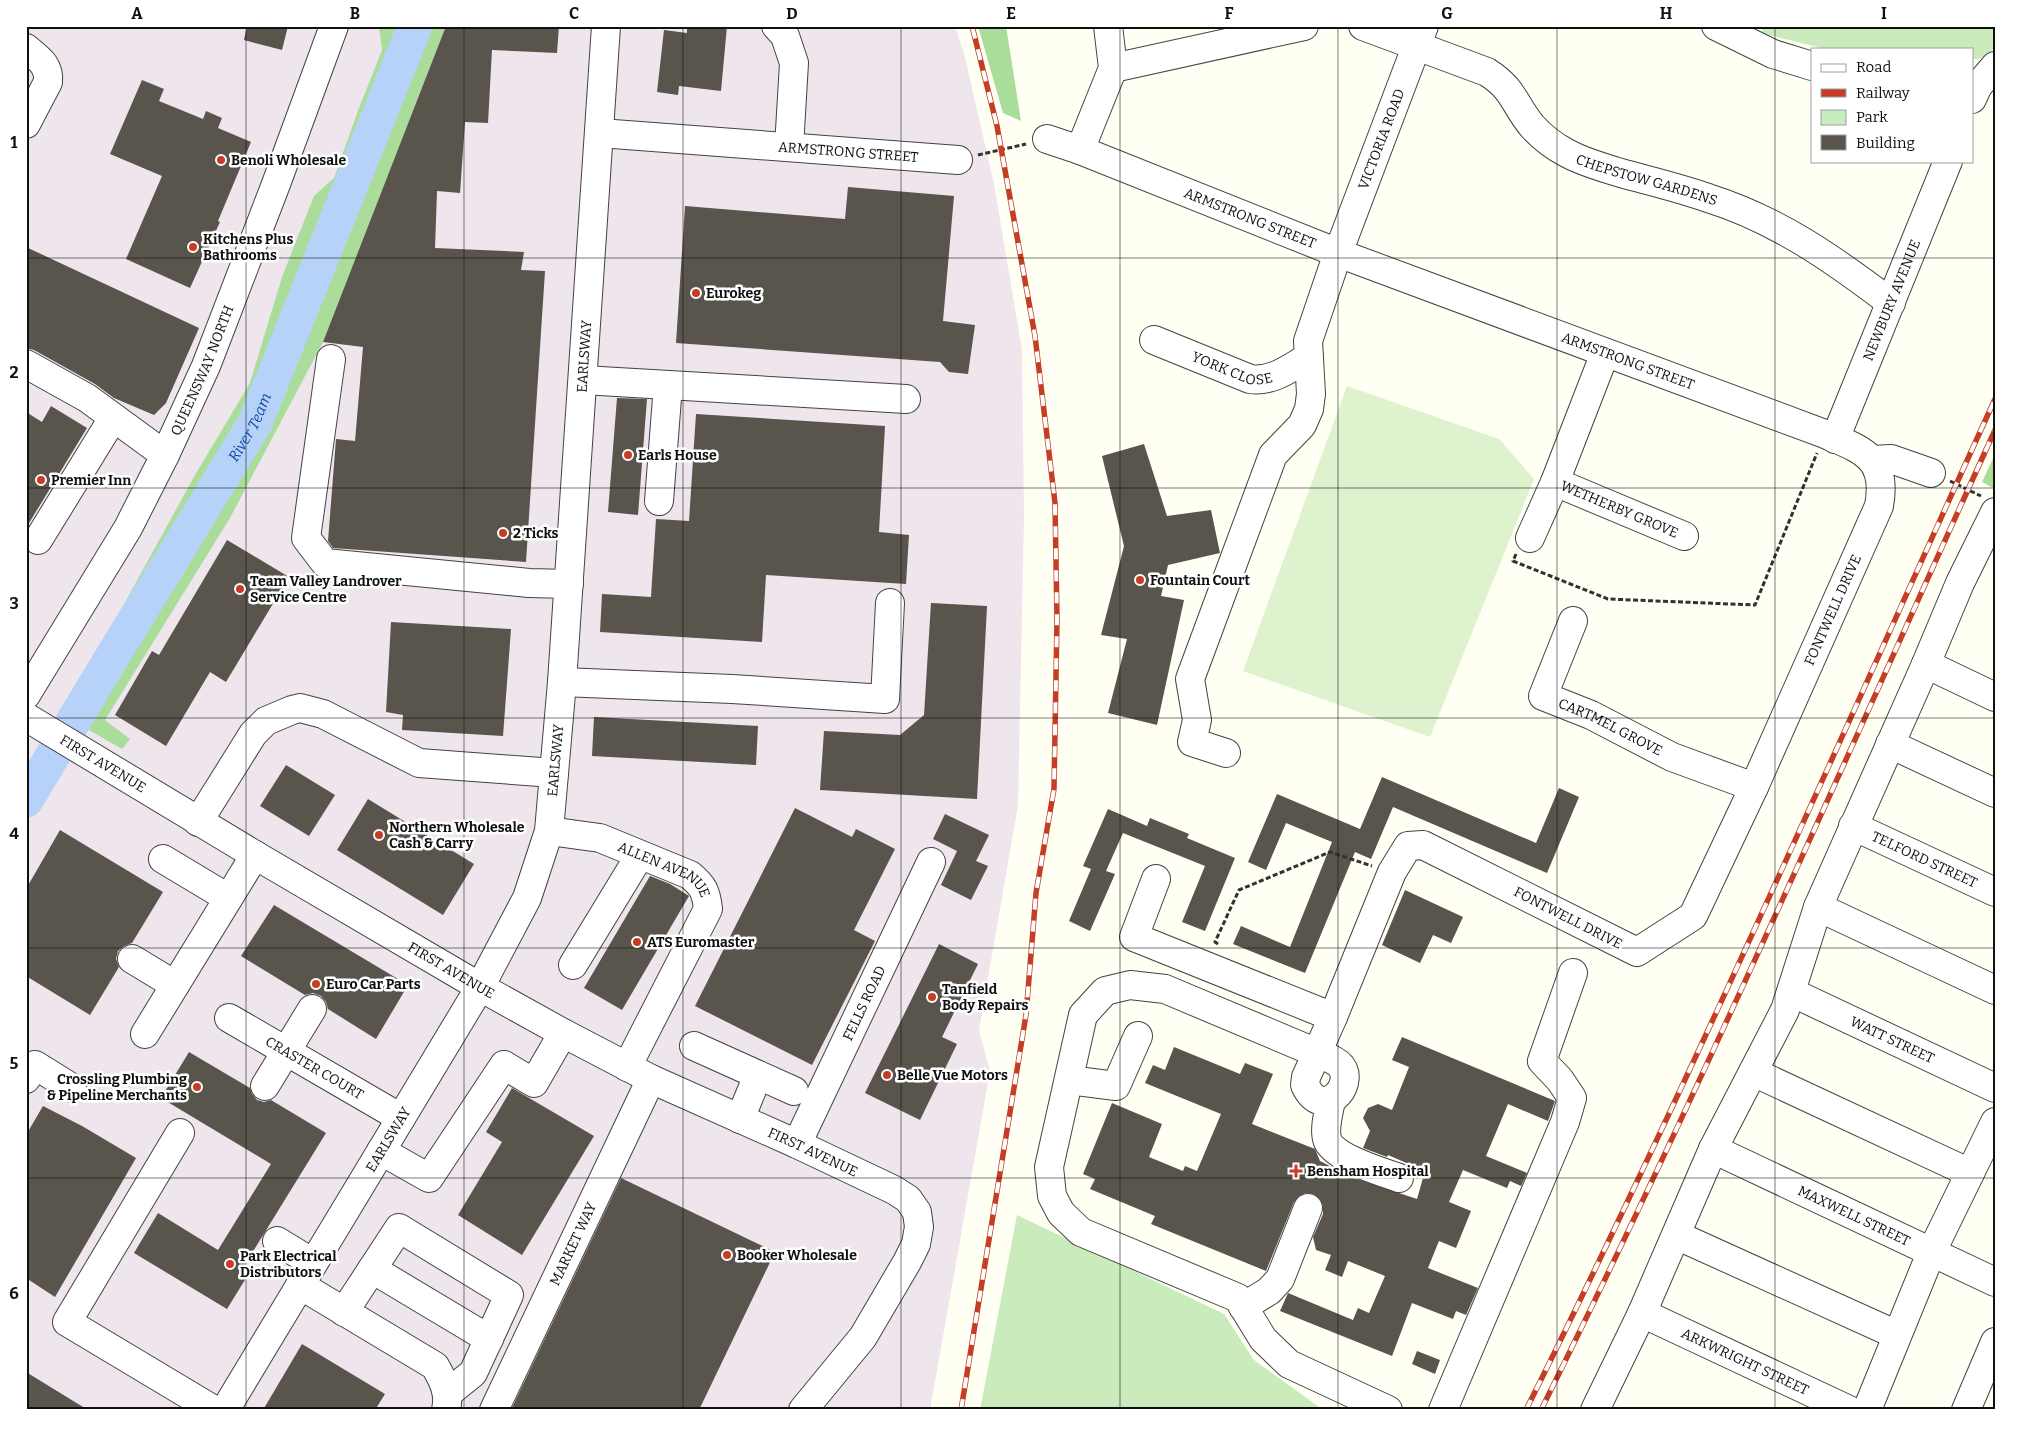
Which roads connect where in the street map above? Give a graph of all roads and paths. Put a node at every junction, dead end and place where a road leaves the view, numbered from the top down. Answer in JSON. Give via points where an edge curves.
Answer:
{"nodes":[{"id":1,"x":334,"y":26,"type":"edge"},
{"id":2,"x":606,"y":26,"type":"edge"},
{"id":3,"x":776,"y":26,"type":"edge"},
{"id":4,"x":1108,"y":26,"type":"edge"},
{"id":5,"x":1304,"y":26,"type":"edge"},
{"id":6,"x":1363,"y":26,"type":"edge"},
{"id":7,"x":1716,"y":26,"type":"edge"},
{"id":8,"x":1421,"y":36,"type":"edge"},
{"id":9,"x":26,"y":48,"type":"edge"},
{"id":10,"x":1811,"y":66,"type":"edge"},
{"id":11,"x":1113,"y":68,"type":"junction"},
{"id":12,"x":26,"y":124,"type":"edge"},
{"id":13,"x":600,"y":132,"type":"junction"},
{"id":14,"x":1047,"y":139,"type":"joint"},
{"id":15,"x":789,"y":147,"type":"junction"},
{"id":16,"x":1080,"y":150,"type":"junction"},
{"id":17,"x":958,"y":160,"type":"joint"},
{"id":18,"x":1948,"y":162,"type":"edge"},
{"id":19,"x":1338,"y":252,"type":"junction"},
{"id":20,"x":1891,"y":303,"type":"junction"},
{"id":21,"x":1154,"y":340,"type":"dead end"},
{"id":22,"x":1605,"y":353,"type":"junction"},
{"id":23,"x":1309,"y":357,"type":"junction"},
{"id":24,"x":331,"y":359,"type":"dead end"},
{"id":25,"x":26,"y":364,"type":"edge"},
{"id":26,"x":583,"y":380,"type":"junction"},
{"id":27,"x":668,"y":385,"type":"junction"},
{"id":28,"x":906,"y":400,"type":"dead end"},
{"id":29,"x":113,"y":418,"type":"junction"},
{"id":30,"x":1830,"y":436,"type":"junction"},
{"id":31,"x":165,"y":455,"type":"junction"},
{"id":32,"x":1872,"y":460,"type":"junction"},
{"id":33,"x":1931,"y":473,"type":"joint"},
{"id":34,"x":1554,"y":482,"type":"junction"},
{"id":35,"x":660,"y":501,"type":"dead end"},
{"id":36,"x":1990,"y":505,"type":"edge"},
{"id":37,"x":1684,"y":536,"type":"dead end"},
{"id":38,"x":1530,"y":538,"type":"joint"},
{"id":39,"x":38,"y":540,"type":"dead end"},
{"id":40,"x":569,"y":584,"type":"junction"},
{"id":41,"x":890,"y":603,"type":"dead end"},
{"id":42,"x":1573,"y":621,"type":"dead end"},
{"id":43,"x":1926,"y":664,"type":"junction"},
{"id":44,"x":562,"y":682,"type":"junction"},
{"id":45,"x":26,"y":694,"type":"edge"},
{"id":46,"x":1995,"y":697,"type":"edge"},
{"id":47,"x":35,"y":722,"type":"edge"},
{"id":48,"x":1890,"y":744,"type":"junction"},
{"id":49,"x":1226,"y":753,"type":"dead end"},
{"id":50,"x":554,"y":773,"type":"junction"},
{"id":51,"x":1754,"y":787,"type":"junction"},
{"id":52,"x":1995,"y":793,"type":"edge"},
{"id":53,"x":198,"y":822,"type":"junction"},
{"id":54,"x":1853,"y":826,"type":"junction"},
{"id":55,"x":549,"y":831,"type":"junction"},
{"id":56,"x":255,"y":855,"type":"junction"},
{"id":57,"x":640,"y":855,"type":"junction"},
{"id":58,"x":163,"y":859,"type":"dead end"},
{"id":59,"x":931,"y":862,"type":"dead end"},
{"id":60,"x":1392,"y":872,"type":"junction"},
{"id":61,"x":1156,"y":879,"type":"dead end"},
{"id":62,"x":1995,"y":892,"type":"edge"},
{"id":63,"x":228,"y":898,"type":"junction"},
{"id":64,"x":1818,"y":908,"type":"junction"},
{"id":65,"x":132,"y":959,"type":"dead end"},
{"id":66,"x":573,"y":965,"type":"dead end"},
{"id":67,"x":1221,"y":972,"type":"junction"},
{"id":68,"x":1573,"y":973,"type":"dead end"},
{"id":69,"x":175,"y":985,"type":"junction"},
{"id":70,"x":480,"y":987,"type":"junction"},
{"id":71,"x":1995,"y":990,"type":"edge"},
{"id":72,"x":1791,"y":992,"type":"junction"},
{"id":73,"x":312,"y":1008,"type":"dead end"},
{"id":74,"x":1333,"y":1017,"type":"junction"},
{"id":75,"x":229,"y":1018,"type":"dead end"},
{"id":76,"x":563,"y":1032,"type":"junction"},
{"id":77,"x":145,"y":1034,"type":"dead end"},
{"id":78,"x":1138,"y":1036,"type":"dead end"},
{"id":79,"x":694,"y":1046,"type":"dead end"},
{"id":80,"x":287,"y":1051,"type":"junction"},
{"id":81,"x":1317,"y":1053,"type":"junction"},
{"id":82,"x":627,"y":1067,"type":"junction"},
{"id":83,"x":1753,"y":1072,"type":"junction"},
{"id":84,"x":758,"y":1075,"type":"junction"},
{"id":85,"x":26,"y":1079,"type":"edge"},
{"id":86,"x":651,"y":1079,"type":"junction"},
{"id":87,"x":1068,"y":1080,"type":"junction"},
{"id":88,"x":266,"y":1086,"type":"dead end"},
{"id":89,"x":72,"y":1088,"type":"dead end"},
{"id":90,"x":1995,"y":1088,"type":"edge"},
{"id":91,"x":794,"y":1091,"type":"dead end"},
{"id":92,"x":401,"y":1118,"type":"junction"},
{"id":93,"x":740,"y":1119,"type":"junction"},
{"id":94,"x":1995,"y":1122,"type":"edge"},
{"id":95,"x":180,"y":1133,"type":"dead end"},
{"id":96,"x":797,"y":1144,"type":"junction"},
{"id":97,"x":1713,"y":1149,"type":"junction"},
{"id":98,"x":380,"y":1151,"type":"junction"},
{"id":99,"x":1970,"y":1173,"type":"junction"},
{"id":100,"x":1399,"y":1178,"type":"dead end"},
{"id":101,"x":1308,"y":1208,"type":"dead end"},
{"id":102,"x":1676,"y":1235,"type":"junction"},
{"id":103,"x":277,"y":1241,"type":"dead end"},
{"id":104,"x":1931,"y":1253,"type":"junction"},
{"id":105,"x":372,"y":1269,"type":"junction"},
{"id":106,"x":307,"y":1274,"type":"junction"},
{"id":107,"x":1995,"y":1282,"type":"edge"},
{"id":108,"x":1243,"y":1307,"type":"junction"},
{"id":109,"x":344,"y":1312,"type":"junction"},
{"id":110,"x":1642,"y":1313,"type":"junction"},
{"id":111,"x":1897,"y":1335,"type":"junction"},
{"id":112,"x":489,"y":1339,"type":"junction"},
{"id":113,"x":1995,"y":1342,"type":"edge"},
{"id":114,"x":447,"y":1402,"type":"edge"},
{"id":115,"x":214,"y":1410,"type":"edge"},
{"id":116,"x":225,"y":1410,"type":"edge"},
{"id":117,"x":494,"y":1410,"type":"edge"},
{"id":118,"x":803,"y":1410,"type":"edge"},
{"id":119,"x":1388,"y":1410,"type":"edge"},
{"id":120,"x":1443,"y":1410,"type":"edge"},
{"id":121,"x":1595,"y":1410,"type":"edge"},
{"id":122,"x":1849,"y":1410,"type":"edge"},
{"id":123,"x":1867,"y":1410,"type":"edge"},
{"id":124,"x":1966,"y":1410,"type":"edge"}],
"edges":[{"from":1,"to":31,"type":"street","name":"QUEENSWAY NORTH","via":[[212,350]]},
{"from":2,"to":13,"type":"street","name":"EARLSWAY"},
{"from":3,"to":15,"type":"street","via":[[785,36],[794,62]]},
{"from":4,"to":11,"type":"street"},
{"from":5,"to":11,"type":"street"},
{"from":6,"to":8,"type":"street","name":"CHEPSTOW GARDENS"},
{"from":7,"to":10,"type":"street","via":[[1773,54]]},
{"from":8,"to":19,"type":"street","name":"VICTORIA ROAD"},
{"from":8,"to":20,"type":"street","name":"CHEPSTOW GARDENS","via":[[1501,81],[1531,125],[1566,153],[1591,164],[1709,198],[1756,216],[1796,236]]},
{"from":9,"to":12,"type":"street","via":[[44,63],[49,75]]},
{"from":11,"to":16,"type":"street"},
{"from":13,"to":15,"type":"street","name":"ARMSTRONG STREET"},
{"from":13,"to":26,"type":"street","name":"EARLSWAY"},
{"from":14,"to":16,"type":"street","name":"ARMSTRONG STREET"},
{"from":14,"to":17,"type":"path"},
{"from":15,"to":17,"type":"street","name":"ARMSTRONG STREET"},
{"from":16,"to":19,"type":"street","name":"ARMSTRONG STREET"},
{"from":18,"to":20,"type":"street","name":"NEWBURY AVENUE"},
{"from":19,"to":22,"type":"street","name":"ARMSTRONG STREET"},
{"from":19,"to":23,"type":"street","name":"VICTORIA ROAD","via":[[1308,341]]},
{"from":20,"to":30,"type":"street","name":"NEWBURY AVENUE"},
{"from":21,"to":23,"type":"street","name":"YORK CLOSE","via":[[1262,380],[1272,378]]},
{"from":22,"to":30,"type":"street","name":"ARMSTRONG STREET"},
{"from":22,"to":34,"type":"street","name":"WETHERBY GROVE"},
{"from":23,"to":49,"type":"street","name":"VICTORIA ROAD","via":[[1309,410],[1302,425],[1273,456],[1190,679],[1197,720],[1192,742]]},
{"from":24,"to":40,"type":"street","via":[[306,538],[326,563]]},
{"from":25,"to":29,"type":"street","via":[[67,386]]},
{"from":26,"to":27,"type":"street"},
{"from":26,"to":40,"type":"street","name":"EARLSWAY"},
{"from":27,"to":28,"type":"street"},
{"from":27,"to":35,"type":"street"},
{"from":29,"to":31,"type":"street"},
{"from":29,"to":39,"type":"street"},
{"from":30,"to":32,"type":"street","name":"ARMSTRONG STREET","via":[[1860,449]]},
{"from":30,"to":38,"type":"path","via":[[1755,605],[1608,599],[1513,561],[1520,543]]},
{"from":31,"to":45,"type":"street","name":"QUEENSWAY NORTH","via":[[128,528]]},
{"from":32,"to":33,"type":"street","via":[[1891,459]]},
{"from":32,"to":51,"type":"street","name":"FONTWELL DRIVE","via":[[1880,479],[1882,494],[1879,506]]},
{"from":33,"to":36,"type":"path"},
{"from":34,"to":37,"type":"street","name":"WETHERBY GROVE"},
{"from":34,"to":38,"type":"street","name":"WETHERBY GROVE"},
{"from":36,"to":43,"type":"street"},
{"from":40,"to":44,"type":"street","name":"EARLSWAY"},
{"from":41,"to":44,"type":"street","via":[[885,700]]},
{"from":42,"to":51,"type":"street","name":"CARTMEL GROVE","via":[[1543,696],[1592,716],[1672,757]]},
{"from":43,"to":46,"type":"street"},
{"from":43,"to":48,"type":"street"},
{"from":44,"to":50,"type":"street","name":"EARLSWAY"},
{"from":47,"to":53,"type":"street","name":"FIRST AVENUE"},
{"from":48,"to":52,"type":"street"},
{"from":48,"to":54,"type":"street"},
{"from":50,"to":53,"type":"street","via":[[419,764],[323,714],[300,708],[266,721],[254,734]]},
{"from":50,"to":55,"type":"street","name":"EARLSWAY"},
{"from":51,"to":60,"type":"street","name":"FONTWELL DRIVE","via":[[1693,916],[1637,952],[1423,845],[1408,846]]},
{"from":53,"to":56,"type":"street","name":"FIRST AVENUE"},
{"from":54,"to":62,"type":"street","name":"TELFORD STREET"},
{"from":54,"to":64,"type":"street"},
{"from":55,"to":57,"type":"street","name":"ALLEN AVENUE","via":[[600,838]]},
{"from":55,"to":70,"type":"street","name":"EARLSWAY","via":[[528,898]]},
{"from":56,"to":63,"type":"street"},
{"from":56,"to":70,"type":"street","name":"FIRST AVENUE"},
{"from":57,"to":66,"type":"street"},
{"from":57,"to":82,"type":"street","name":"ALLEN AVENUE","via":[[690,875],[706,894],[708,909]]},
{"from":58,"to":63,"type":"street"},
{"from":59,"to":96,"type":"street","name":"FELLS ROAD"},
{"from":60,"to":67,"type":"path","via":[[1330,852],[1239,890],[1215,942],[1229,949]]},
{"from":60,"to":74,"type":"street","name":"FONTWELL DRIVE"},
{"from":61,"to":67,"type":"street","via":[[1134,937]]},
{"from":63,"to":69,"type":"street"},
{"from":64,"to":71,"type":"street"},
{"from":64,"to":72,"type":"street"},
{"from":65,"to":69,"type":"street"},
{"from":67,"to":74,"type":"street"},
{"from":68,"to":120,"type":"street","via":[[1542,1061],[1572,1098],[1565,1122]]},
{"from":69,"to":77,"type":"street"},
{"from":70,"to":76,"type":"street","name":"FIRST AVENUE"},
{"from":70,"to":92,"type":"street","name":"EARLSWAY"},
{"from":72,"to":83,"type":"street"},
{"from":72,"to":90,"type":"street","name":"WATT STREET"},
{"from":73,"to":80,"type":"street"},
{"from":74,"to":81,"type":"street","name":"FONTWELL DRIVE"},
{"from":75,"to":80,"type":"street","name":"CRASTER COURT"},
{"from":76,"to":82,"type":"street","name":"FIRST AVENUE"},
{"from":76,"to":98,"type":"street","via":[[534,1083],[504,1065],[429,1178]]},
{"from":78,"to":87,"type":"street","via":[[1116,1086]]},
{"from":79,"to":84,"type":"street"},
{"from":80,"to":88,"type":"street"},
{"from":80,"to":92,"type":"street","name":"CRASTER COURT"},
{"from":81,"to":87,"type":"street","via":[[1165,990],[1130,985],[1105,991],[1083,1015]]},
{"from":81,"to":100,"type":"street","via":[[1334,1060],[1345,1075],[1342,1089],[1331,1100],[1326,1130],[1330,1146],[1339,1154]]},
{"from":82,"to":86,"type":"street","name":"FIRST AVENUE"},
{"from":83,"to":97,"type":"street"},
{"from":83,"to":99,"type":"street"},
{"from":84,"to":91,"type":"street"},
{"from":84,"to":93,"type":"street"},
{"from":85,"to":89,"type":"street","via":[[35,1065]]},
{"from":86,"to":93,"type":"street","name":"FIRST AVENUE"},
{"from":86,"to":117,"type":"street","name":"MARKET WAY"},
{"from":87,"to":108,"type":"street","via":[[1049,1167],[1052,1196],[1061,1213],[1081,1232],[1238,1298]]},
{"from":92,"to":98,"type":"street","name":"EARLSWAY"},
{"from":93,"to":96,"type":"street","name":"FIRST AVENUE"},
{"from":94,"to":99,"type":"street"},
{"from":95,"to":115,"type":"street","via":[[67,1322]]},
{"from":96,"to":118,"type":"street","name":"FIRST AVENUE","via":[[908,1199],[917,1212],[919,1227],[916,1244],[907,1262],[863,1337]]},
{"from":97,"to":102,"type":"street"},
{"from":97,"to":104,"type":"street","name":"MAXWELL STREET"},
{"from":98,"to":106,"type":"street","name":"EARLSWAY"},
{"from":99,"to":104,"type":"street"},
{"from":101,"to":108,"type":"street","via":[[1280,1279],[1269,1291]]},
{"from":102,"to":110,"type":"street"},
{"from":102,"to":111,"type":"street"},
{"from":103,"to":106,"type":"street"},
{"from":104,"to":107,"type":"street","name":"MAXWELL STREET"},
{"from":104,"to":111,"type":"street"},
{"from":105,"to":109,"type":"street"},
{"from":105,"to":112,"type":"street"},
{"from":105,"to":112,"type":"street","via":[[399,1228],[509,1296]]},
{"from":106,"to":109,"type":"street"},
{"from":106,"to":116,"type":"street","name":"EARLSWAY"},
{"from":108,"to":119,"type":"street","via":[[1263,1339],[1288,1364]]},
{"from":109,"to":114,"type":"street","via":[[435,1366],[442,1378]]},
{"from":110,"to":121,"type":"street"},
{"from":110,"to":122,"type":"street","name":"ARKWRIGHT STREET"},
{"from":111,"to":123,"type":"street"},
{"from":112,"to":114,"type":"street","via":[[474,1373]]},
{"from":113,"to":124,"type":"street"}]}
